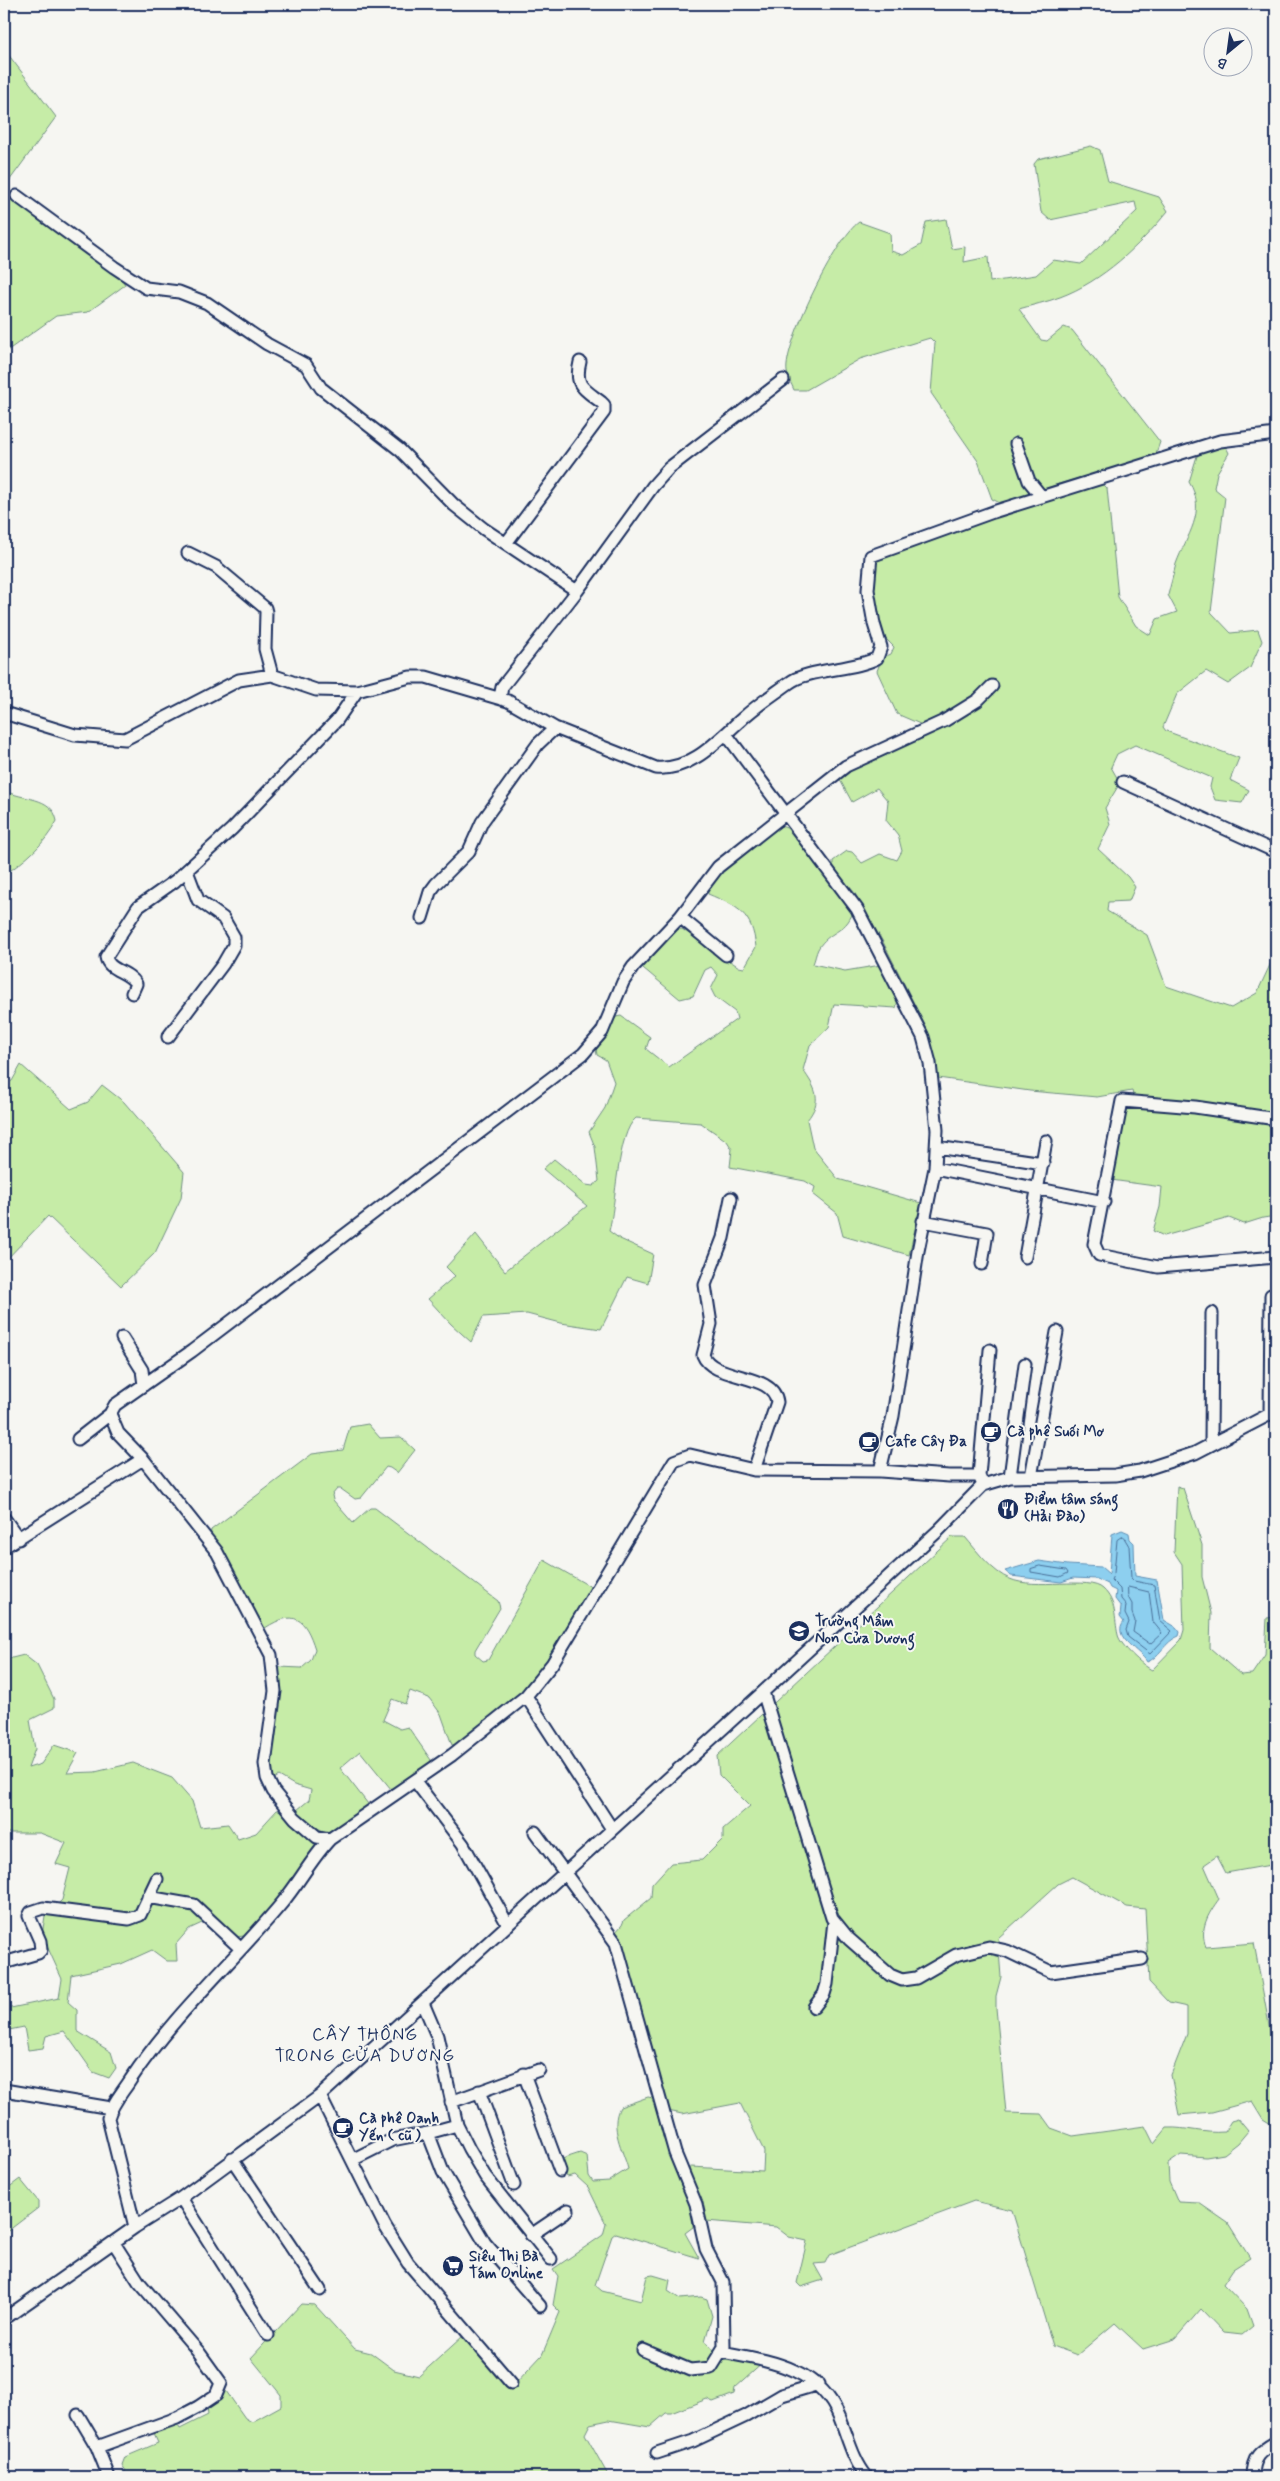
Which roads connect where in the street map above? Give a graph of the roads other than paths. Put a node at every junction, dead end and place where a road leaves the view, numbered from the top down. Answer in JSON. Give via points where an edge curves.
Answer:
{"nodes":[{"id":1,"x":17,"y":196,"type":"dead end"},
{"id":2,"x":580,"y":362,"type":"dead end"},
{"id":3,"x":783,"y":380,"type":"dead end"},
{"id":4,"x":1276,"y":434,"type":"edge"},
{"id":5,"x":1016,"y":444,"type":"dead end"},
{"id":6,"x":1042,"y":496,"type":"junction"},
{"id":7,"x":507,"y":542,"type":"junction"},
{"id":8,"x":188,"y":553,"type":"dead end"},
{"id":9,"x":577,"y":590,"type":"junction"},
{"id":10,"x":272,"y":675,"type":"junction"},
{"id":11,"x":992,"y":686,"type":"dead end"},
{"id":12,"x":357,"y":691,"type":"junction"},
{"id":13,"x":500,"y":698,"type":"junction"},
{"id":14,"x":4,"y":713,"type":"edge"},
{"id":15,"x":555,"y":728,"type":"junction"},
{"id":16,"x":726,"y":734,"type":"junction"},
{"id":17,"x":1123,"y":782,"type":"dead end"},
{"id":18,"x":785,"y":814,"type":"junction"},
{"id":19,"x":1276,"y":852,"type":"edge"},
{"id":20,"x":187,"y":871,"type":"junction"},
{"id":21,"x":680,"y":916,"type":"junction"},
{"id":22,"x":422,"y":918,"type":"dead end"},
{"id":23,"x":726,"y":955,"type":"dead end"},
{"id":24,"x":132,"y":993,"type":"dead end"},
{"id":25,"x":168,"y":1036,"type":"dead end"},
{"id":26,"x":1276,"y":1119,"type":"edge"},
{"id":27,"x":1046,"y":1141,"type":"dead end"},
{"id":28,"x":937,"y":1147,"type":"junction"},
{"id":29,"x":1043,"y":1163,"type":"junction"},
{"id":30,"x":935,"y":1168,"type":"junction"},
{"id":31,"x":1038,"y":1188,"type":"junction"},
{"id":32,"x":731,"y":1198,"type":"dead end"},
{"id":33,"x":1104,"y":1202,"type":"junction"},
{"id":34,"x":923,"y":1221,"type":"junction"},
{"id":35,"x":1025,"y":1256,"type":"dead end"},
{"id":36,"x":1276,"y":1257,"type":"edge"},
{"id":37,"x":982,"y":1264,"type":"dead end"},
{"id":38,"x":1271,"y":1295,"type":"dead end"},
{"id":39,"x":1212,"y":1313,"type":"dead end"},
{"id":40,"x":1057,"y":1332,"type":"dead end"},
{"id":41,"x":122,"y":1338,"type":"dead end"},
{"id":42,"x":990,"y":1350,"type":"dead end"},
{"id":43,"x":1025,"y":1364,"type":"dead end"},
{"id":44,"x":144,"y":1384,"type":"junction"},
{"id":45,"x":1273,"y":1412,"type":"edge"},
{"id":46,"x":110,"y":1414,"type":"junction"},
{"id":47,"x":78,"y":1439,"type":"dead end"},
{"id":48,"x":1210,"y":1444,"type":"junction"},
{"id":49,"x":143,"y":1459,"type":"junction"},
{"id":50,"x":754,"y":1470,"type":"junction"},
{"id":51,"x":880,"y":1471,"type":"junction"},
{"id":52,"x":1010,"y":1477,"type":"junction"},
{"id":53,"x":1030,"y":1477,"type":"junction"},
{"id":54,"x":981,"y":1480,"type":"junction"},
{"id":55,"x":4,"y":1518,"type":"edge"},
{"id":56,"x":19,"y":1539,"type":"junction"},
{"id":57,"x":4,"y":1547,"type":"edge"},
{"id":58,"x":764,"y":1692,"type":"junction"},
{"id":59,"x":526,"y":1696,"type":"junction"},
{"id":60,"x":415,"y":1781,"type":"junction"},
{"id":61,"x":612,"y":1829,"type":"junction"},
{"id":62,"x":535,"y":1832,"type":"dead end"},
{"id":63,"x":330,"y":1840,"type":"junction"},
{"id":64,"x":565,"y":1874,"type":"junction"},
{"id":65,"x":157,"y":1879,"type":"dead end"},
{"id":66,"x":148,"y":1897,"type":"junction"},
{"id":67,"x":834,"y":1921,"type":"junction"},
{"id":68,"x":508,"y":1925,"type":"junction"},
{"id":69,"x":240,"y":1948,"type":"junction"},
{"id":70,"x":1142,"y":1959,"type":"dead end"},
{"id":71,"x":4,"y":1963,"type":"edge"},
{"id":72,"x":423,"y":2003,"type":"junction"},
{"id":73,"x":814,"y":2007,"type":"dead end"},
{"id":74,"x":539,"y":2070,"type":"dead end"},
{"id":75,"x":524,"y":2074,"type":"junction"},
{"id":76,"x":4,"y":2090,"type":"edge"},
{"id":77,"x":479,"y":2091,"type":"junction"},
{"id":78,"x":320,"y":2096,"type":"junction"},
{"id":79,"x":451,"y":2102,"type":"junction"},
{"id":80,"x":110,"y":2108,"type":"junction"},
{"id":81,"x":457,"y":2125,"type":"junction"},
{"id":82,"x":428,"y":2133,"type":"junction"},
{"id":83,"x":232,"y":2159,"type":"junction"},
{"id":84,"x":352,"y":2160,"type":"junction"},
{"id":85,"x":560,"y":2171,"type":"dead end"},
{"id":86,"x":514,"y":2185,"type":"dead end"},
{"id":87,"x":181,"y":2198,"type":"junction"},
{"id":88,"x":568,"y":2210,"type":"dead end"},
{"id":89,"x":135,"y":2227,"type":"junction"},
{"id":90,"x":531,"y":2235,"type":"junction"},
{"id":91,"x":114,"y":2243,"type":"junction"},
{"id":92,"x":551,"y":2259,"type":"dead end"},
{"id":93,"x":320,"y":2290,"type":"dead end"},
{"id":94,"x":540,"y":2306,"type":"dead end"},
{"id":95,"x":4,"y":2319,"type":"edge"},
{"id":96,"x":268,"y":2335,"type":"dead end"},
{"id":97,"x":643,"y":2350,"type":"dead end"},
{"id":98,"x":722,"y":2352,"type":"junction"},
{"id":99,"x":511,"y":2383,"type":"dead end"},
{"id":100,"x":819,"y":2384,"type":"junction"},
{"id":101,"x":78,"y":2415,"type":"dead end"},
{"id":102,"x":1276,"y":2442,"type":"edge"},
{"id":103,"x":97,"y":2447,"type":"junction"},
{"id":104,"x":657,"y":2452,"type":"dead end"},
{"id":105,"x":109,"y":2477,"type":"edge"},
{"id":106,"x":867,"y":2477,"type":"edge"},
{"id":107,"x":1252,"y":2477,"type":"edge"}],
"edges":[{"from":1,"to":7,"type":"street","via":[[146,288],[179,292],[207,304],[306,365],[321,388],[400,450],[454,505],[484,529]]},
{"from":2,"to":7,"type":"street","via":[[576,376],[581,386],[604,405],[604,412]]},
{"from":3,"to":9,"type":"street","via":[[669,468]]},
{"from":4,"to":6,"type":"street","via":[[1220,441]]},
{"from":5,"to":6,"type":"street","via":[[1029,481]]},
{"from":6,"to":16,"type":"street","via":[[870,556],[868,590],[881,647],[877,658],[791,681],[744,716]]},
{"from":7,"to":9,"type":"street"},
{"from":8,"to":10,"type":"street","via":[[228,576],[265,608],[265,649]]},
{"from":9,"to":13,"type":"street","via":[[502,686]]},
{"from":10,"to":12,"type":"street","via":[[316,690]]},
{"from":10,"to":14,"type":"street","via":[[238,680],[126,739],[75,735]]},
{"from":11,"to":18,"type":"street","via":[[978,700],[944,721],[846,766]]},
{"from":12,"to":13,"type":"street","via":[[410,677],[426,677]]},
{"from":12,"to":20,"type":"street","via":[[337,720],[294,766]]},
{"from":13,"to":15,"type":"street"},
{"from":15,"to":16,"type":"street","via":[[664,768],[685,763]]},
{"from":15,"to":22,"type":"street","via":[[538,744],[482,822],[469,851],[430,892]]},
{"from":16,"to":18,"type":"street"},
{"from":17,"to":19,"type":"street"},
{"from":18,"to":21,"type":"street","via":[[718,867]]},
{"from":18,"to":28,"type":"street","via":[[857,909],[923,1037],[935,1099]]},
{"from":20,"to":24,"type":"street","via":[[138,907],[106,956],[109,965],[133,978],[136,984]]},
{"from":20,"to":25,"type":"street","via":[[198,900],[226,922],[234,937],[234,945]]},
{"from":21,"to":23,"type":"street"},
{"from":21,"to":44,"type":"street","via":[[633,967],[623,982],[602,1032],[583,1054]]},
{"from":26,"to":33,"type":"street","via":[[1195,1107],[1122,1101]]},
{"from":27,"to":29,"type":"street"},
{"from":28,"to":29,"type":"street"},
{"from":28,"to":30,"type":"street"},
{"from":29,"to":31,"type":"street"},
{"from":30,"to":31,"type":"street"},
{"from":30,"to":34,"type":"street"},
{"from":31,"to":33,"type":"street"},
{"from":31,"to":35,"type":"street"},
{"from":32,"to":50,"type":"street","via":[[723,1238],[706,1285],[711,1324],[703,1356],[709,1364],[765,1385],[776,1397]]},
{"from":33,"to":36,"type":"street","via":[[1094,1244],[1099,1255],[1158,1267]]},
{"from":34,"to":37,"type":"street","via":[[987,1233]]},
{"from":34,"to":51,"type":"street","via":[[893,1416]]},
{"from":38,"to":45,"type":"street"},
{"from":39,"to":48,"type":"street"},
{"from":40,"to":53,"type":"street"},
{"from":41,"to":44,"type":"street","via":[[142,1370]]},
{"from":42,"to":54,"type":"street"},
{"from":43,"to":52,"type":"street"},
{"from":44,"to":46,"type":"street","via":[[115,1405]]},
{"from":45,"to":48,"type":"street"},
{"from":46,"to":47,"type":"street"},
{"from":46,"to":49,"type":"street","via":[[118,1432]]},
{"from":48,"to":53,"type":"street","via":[[1179,1459],[1140,1471],[1115,1475]]},
{"from":49,"to":56,"type":"street"},
{"from":49,"to":63,"type":"street","via":[[217,1552],[271,1655],[275,1691],[265,1764],[273,1791],[295,1818],[317,1837]]},
{"from":50,"to":51,"type":"street"},
{"from":50,"to":59,"type":"street","via":[[690,1455],[674,1461],[552,1664]]},
{"from":51,"to":54,"type":"street"},
{"from":52,"to":53,"type":"street"},
{"from":52,"to":54,"type":"street"},
{"from":54,"to":58,"type":"street","via":[[939,1530]]},
{"from":55,"to":56,"type":"street"},
{"from":56,"to":57,"type":"street"},
{"from":58,"to":61,"type":"street"},
{"from":58,"to":67,"type":"street"},
{"from":59,"to":60,"type":"street"},
{"from":59,"to":61,"type":"street"},
{"from":60,"to":63,"type":"street"},
{"from":60,"to":68,"type":"street","via":[[463,1844]]},
{"from":61,"to":64,"type":"street"},
{"from":62,"to":64,"type":"street"},
{"from":63,"to":69,"type":"street","via":[[317,1853],[283,1902]]},
{"from":64,"to":68,"type":"street"},
{"from":64,"to":98,"type":"street","via":[[616,1943],[675,2153],[696,2204],[706,2249],[723,2282],[725,2335]]},
{"from":65,"to":66,"type":"street"},
{"from":66,"to":69,"type":"street","via":[[194,1905]]},
{"from":66,"to":71,"type":"street","via":[[140,1915],[129,1919],[43,1908],[31,1912],[29,1916],[41,1950]]},
{"from":67,"to":70,"type":"street","via":[[890,1975],[902,1980],[916,1978],[956,1955],[989,1946],[1051,1972]]},
{"from":67,"to":73,"type":"street","via":[[827,1984]]},
{"from":68,"to":72,"type":"street"},
{"from":69,"to":80,"type":"street","via":[[164,2034]]},
{"from":72,"to":78,"type":"street"},
{"from":72,"to":79,"type":"street","via":[[441,2052]]},
{"from":74,"to":75,"type":"street"},
{"from":75,"to":77,"type":"street"},
{"from":75,"to":85,"type":"street"},
{"from":76,"to":80,"type":"street"},
{"from":77,"to":79,"type":"street"},
{"from":77,"to":86,"type":"street"},
{"from":78,"to":83,"type":"street"},
{"from":78,"to":84,"type":"street"},
{"from":79,"to":81,"type":"street"},
{"from":80,"to":89,"type":"street","via":[[109,2126]]},
{"from":81,"to":82,"type":"street"},
{"from":81,"to":90,"type":"street","via":[[475,2162]]},
{"from":82,"to":84,"type":"street","via":[[392,2140]]},
{"from":82,"to":94,"type":"street","via":[[443,2172],[485,2243]]},
{"from":83,"to":87,"type":"street"},
{"from":83,"to":93,"type":"street"},
{"from":84,"to":99,"type":"street","via":[[385,2226],[408,2263]]},
{"from":87,"to":89,"type":"street"},
{"from":87,"to":96,"type":"street"},
{"from":88,"to":90,"type":"street"},
{"from":89,"to":91,"type":"street"},
{"from":90,"to":92,"type":"street"},
{"from":91,"to":95,"type":"street"},
{"from":91,"to":103,"type":"street","via":[[140,2282],[221,2383],[216,2395],[177,2418]]},
{"from":97,"to":98,"type":"street","via":[[690,2370],[711,2368]]},
{"from":98,"to":100,"type":"street","via":[[796,2371]]},
{"from":100,"to":104,"type":"street","via":[[782,2395],[746,2416]]},
{"from":100,"to":106,"type":"street","via":[[838,2411],[856,2460]]},
{"from":101,"to":103,"type":"street"},
{"from":102,"to":107,"type":"street","via":[[1259,2454]]},
{"from":103,"to":105,"type":"street"}]}
